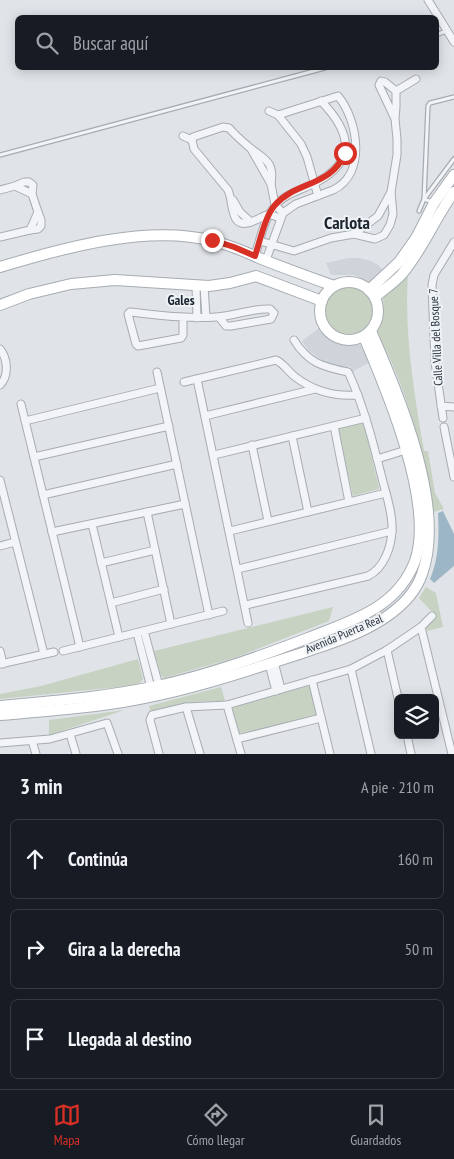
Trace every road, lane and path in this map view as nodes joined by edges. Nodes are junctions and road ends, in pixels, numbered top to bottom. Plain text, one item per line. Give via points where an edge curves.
1 (428, 0) edge
2 (437, 15) edge
3 (439, 18) edge
4 (446, 30) junction
5 (439, 34) edge
6 (454, 42) edge
7 (318, 70) edge
8 (416, 79) dead end
9 (396, 91) junction
10 (454, 97) edge
11 (321, 101) junction
12 (269, 111) dead end
13 (278, 115) junction
14 (395, 119) junction
15 (183, 136) dead end
16 (192, 140) junction
17 (356, 142) junction
18 (346, 144) junction
19 (0, 155) edge
20 (454, 159) edge
21 (454, 175) edge
22 (314, 184) junction
23 (0, 190) edge
24 (391, 192) junction
25 (454, 192) edge
26 (318, 196) junction
27 (429, 201) junction
28 (275, 204) junction
29 (419, 211) dead end
30 (269, 214) junction
31 (281, 216) junction
32 (354, 234) junction
33 (0, 237) edge
34 (260, 241) junction
35 (454, 242) edge
36 (270, 244) junction
37 (260, 258) junction
38 (0, 267) edge
39 (256, 276) junction
40 (200, 286) junction
41 (334, 286) junction
42 (372, 293) junction
43 (322, 301) junction
44 (0, 305) edge
45 (206, 317) junction
46 (219, 317) junction
47 (183, 318) junction
48 (198, 318) junction
49 (367, 334) junction
50 (294, 340) dead end
51 (0, 349) edge
52 (157, 372) dead end
53 (197, 379) junction
54 (184, 382) dead end
55 (0, 385) edge
56 (160, 388) junction
57 (315, 389) junction
58 (358, 395) junction
59 (21, 404) dead end
60 (441, 406) junction
61 (454, 407) edge
62 (205, 416) junction
63 (366, 418) junction
64 (443, 418) dead end
65 (25, 421) junction
66 (168, 426) junction
67 (334, 426) junction
68 (444, 427) dead end
69 (292, 436) junction
70 (252, 446) junction
71 (451, 446) edge
72 (406, 451) junction
73 (214, 455) junction
74 (34, 457) junction
75 (377, 461) junction
76 (177, 464) junction
77 (454, 478) edge
78 (0, 480) edge
79 (386, 493) junction
80 (43, 495) junction
81 (348, 502) junction
82 (185, 504) junction
83 (3, 507) edge
84 (147, 512) junction
85 (308, 512) junction
86 (268, 522) junction
87 (92, 524) junction
88 (230, 531) junction
89 (392, 531) junction
90 (52, 532) junction
91 (15, 542) junction
92 (0, 546) edge
93 (155, 550) junction
94 (101, 563) junction
95 (238, 569) junction
96 (164, 589) junction
97 (111, 604) junction
98 (246, 606) junction
99 (223, 611) dead end
100 (209, 615) junction
101 (432, 616) dead end
102 (353, 620) junction
103 (248, 622) dead end
104 (171, 624) junction
105 (421, 627) junction
106 (357, 632) junction
107 (142, 635) junction
108 (119, 637) junction
109 (80, 646) junction
110 (387, 650) junction
111 (0, 651) edge
112 (63, 651) dead end
113 (54, 652) dead end
114 (44, 654) junction
115 (271, 663) junction
116 (1, 664) edge
117 (351, 669) junction
118 (312, 680) junction
119 (155, 687) junction
120 (279, 690) junction
121 (397, 694) edge
122 (0, 706) edge
123 (227, 706) junction
124 (186, 707) junction
125 (0, 715) edge
126 (322, 718) junction
127 (70, 734) junction
128 (408, 739) edge
129 (237, 740) junction
130 (32, 741) junction
131 (0, 742) edge
132 (36, 754) edge
133 (76, 754) edge
134 (118, 754) edge
135 (160, 754) edge
136 (200, 754) edge
137 (241, 754) edge
138 (330, 754) edge
139 (371, 754) edge
140 (411, 754) edge
141 (452, 754) edge

1 - 2 street
3 - 4 street
4 - 5 lane
4 - 6 street
7 - 19 lane
8 - 9 street
9 - 14 street
9 - 14 street via 385,82 379,84
10 - 27 lane via 429,105
11 - 13 street
11 - 17 street via 339,97 349,115
11 - 18 street via 331,111
12 - 13 street
13 - 22 street via 301,144
14 - 24 street via 398,155
15 - 16 street
16 - 28 street via 195,136 227,127 268,162 272,170
16 - 30 street via 194,149 228,190 235,219 240,223 252,222
17 - 18 street
17 - 26 street via 352,168 344,183
18 - 22 street via 341,163
20 - 27 lane
21 - 27 main road
22 - 26 street
22 - 28 street
23 - 33 street via 15,186 32,194 38,212 30,230
24 - 32 street via 378,216
24 - 32 street via 393,214 384,235 375,239
25 - 42 main road via 424,244 401,275
26 - 31 street via 296,204
27 - 29 lane
27 - 42 main road via 416,238
28 - 30 street
28 - 31 street
30 - 31 street
30 - 34 street
31 - 36 street
32 - 36 street via 320,241 294,251
34 - 36 street
34 - 37 street
35 - 60 street, Calle Villa del Bosque 7 via 434,275 432,285 435,362
36 - 37 street
37 - 38 main road via 212,240 158,234 47,252
37 - 39 main road
37 - 41 main road
39 - 40 main road
39 - 43 main road
40 - 44 main road via 115,280 71,284
40 - 45 street
40 - 48 street
41 - 42 main road via 352,282 361,284
41 - 43 main road
42 - 49 main road via 378,314 376,323
43 - 49 main road via 322,321 334,337 354,340
45 - 46 street
45 - 48 street
46 - 46 street via 226,326 231,326 271,319 274,313 270,309 260,309
47 - 47 street via 130,312 128,314 138,346 180,338 183,335
47 - 48 street
49 - 72 main road, Avenida Puerta Real
49 - 106 main road, Avenida Puerta Real via 395,387 410,431 426,502 429,542 422,576 404,604
50 - 58 street via 304,354 319,365 348,372
51 - 55 street via 7,371
52 - 56 street
53 - 54 street
53 - 57 street via 276,360
53 - 62 street
56 - 65 street
56 - 66 street
57 - 58 street via 342,396
57 - 62 street
58 - 63 street
59 - 65 street
60 - 61 street
60 - 64 street, Calle Villa del Bosque 7
62 - 73 street
63 - 67 street
63 - 75 street
65 - 74 street
66 - 74 street
66 - 76 street
67 - 69 street
67 - 81 street
68 - 71 street
69 - 70 street
69 - 85 street
70 - 73 street
70 - 86 street
71 - 77 street
72 - 75 street
72 - 102 main road, Avenida Puerta Real via 420,523 415,561 395,593 382,605
73 - 88 street
74 - 80 street
75 - 79 street
76 - 80 street
76 - 82 street
78 - 83 street
79 - 81 street
79 - 89 street
80 - 90 street
81 - 85 street
82 - 84 street
82 - 100 street
83 - 91 street
84 - 87 street
84 - 93 street
85 - 86 street
86 - 88 street
87 - 90 street
87 - 94 street
88 - 95 street
89 - 95 street
89 - 98 street via 391,543 382,563 368,576
90 - 109 street
91 - 92 street
91 - 114 street
93 - 94 street
93 - 96 street
94 - 97 street
95 - 98 street
96 - 97 street
96 - 104 street
97 - 108 street
98 - 103 street
99 - 100 street
100 - 104 street
101 - 105 street
102 - 106 main road
102 - 119 main road, Avenida Puerta Real via 264,655
104 - 107 street
105 - 110 street
105 - 141 street
106 - 115 main road, Avenida Puerta Real
107 - 108 street
107 - 119 street
108 - 109 street
109 - 112 street
110 - 117 street
110 - 121 street
111 - 116 street
113 - 114 street
114 - 116 street
115 - 120 street
115 - 125 main road, Avenida Puerta Real via 139,699
117 - 118 street
117 - 139 street
118 - 120 street
118 - 126 street
119 - 122 main road, Avenida Puerta Real via 70,700
120 - 123 street
123 - 124 street
123 - 129 street
124 - 135 street via 150,718
124 - 136 street
126 - 129 street
126 - 138 street
127 - 130 street
127 - 133 street
127 - 134 street via 107,723
128 - 140 street
129 - 137 street
130 - 131 street
130 - 132 street

